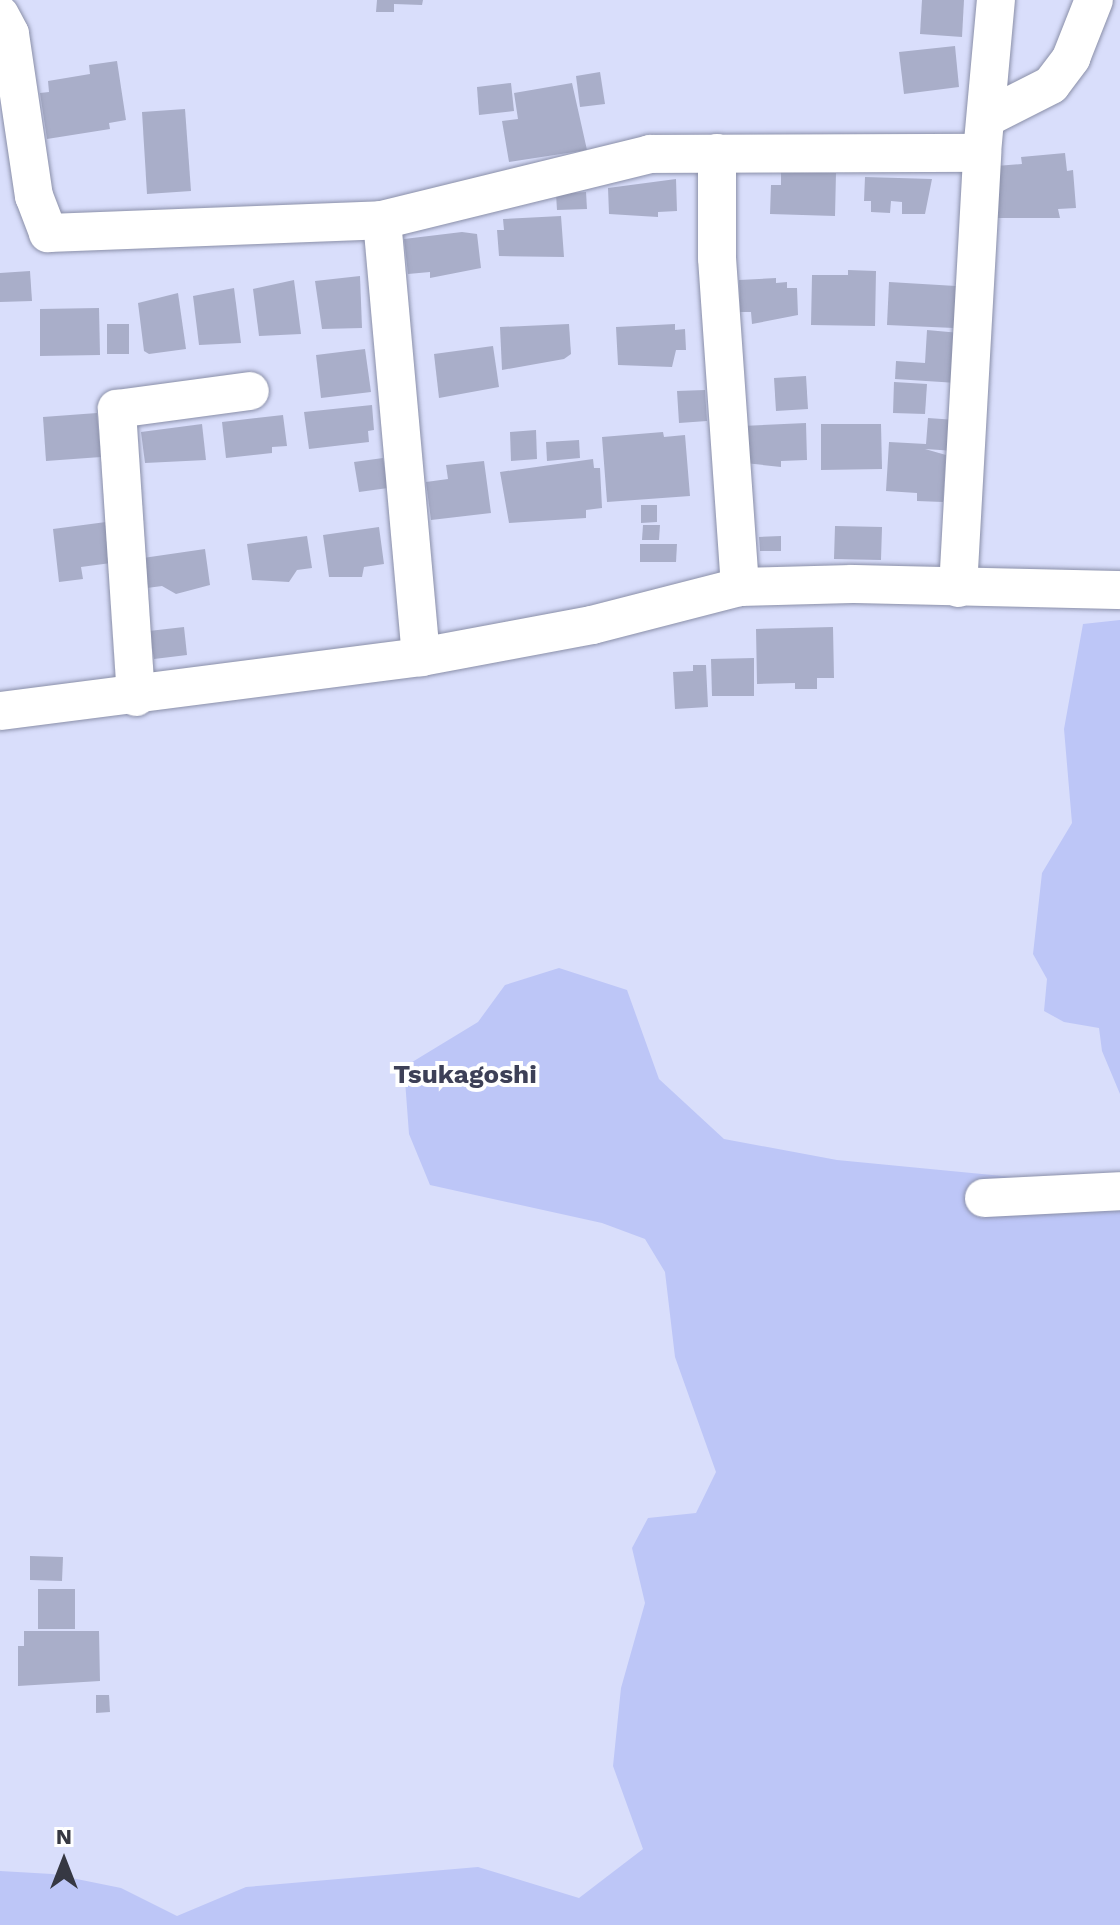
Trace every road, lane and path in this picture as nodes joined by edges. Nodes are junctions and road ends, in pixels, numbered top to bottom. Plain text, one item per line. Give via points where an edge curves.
1 (996, 0) edge
2 (1094, 0) edge
3 (0, 15) edge
4 (984, 136) junction
5 (717, 153) junction
6 (382, 220) junction
7 (250, 391) dead end
8 (740, 587) junction
9 (958, 588) junction
10 (1120, 590) edge
11 (421, 657) junction
12 (136, 697) junction
13 (0, 711) edge
14 (1120, 1191) edge
15 (984, 1198) dead end

1 - 4 street
2 - 4 street via 1071,58 1051,85
3 - 6 street via 10,34 34,196 48,233
4 - 5 street
4 - 9 street
5 - 6 street via 650,154 587,166 477,201
5 - 8 street via 717,258
6 - 11 street
7 - 12 street via 117,409
8 - 9 street
8 - 11 street via 592,625
9 - 10 street
11 - 12 street
12 - 13 street
14 - 15 street

